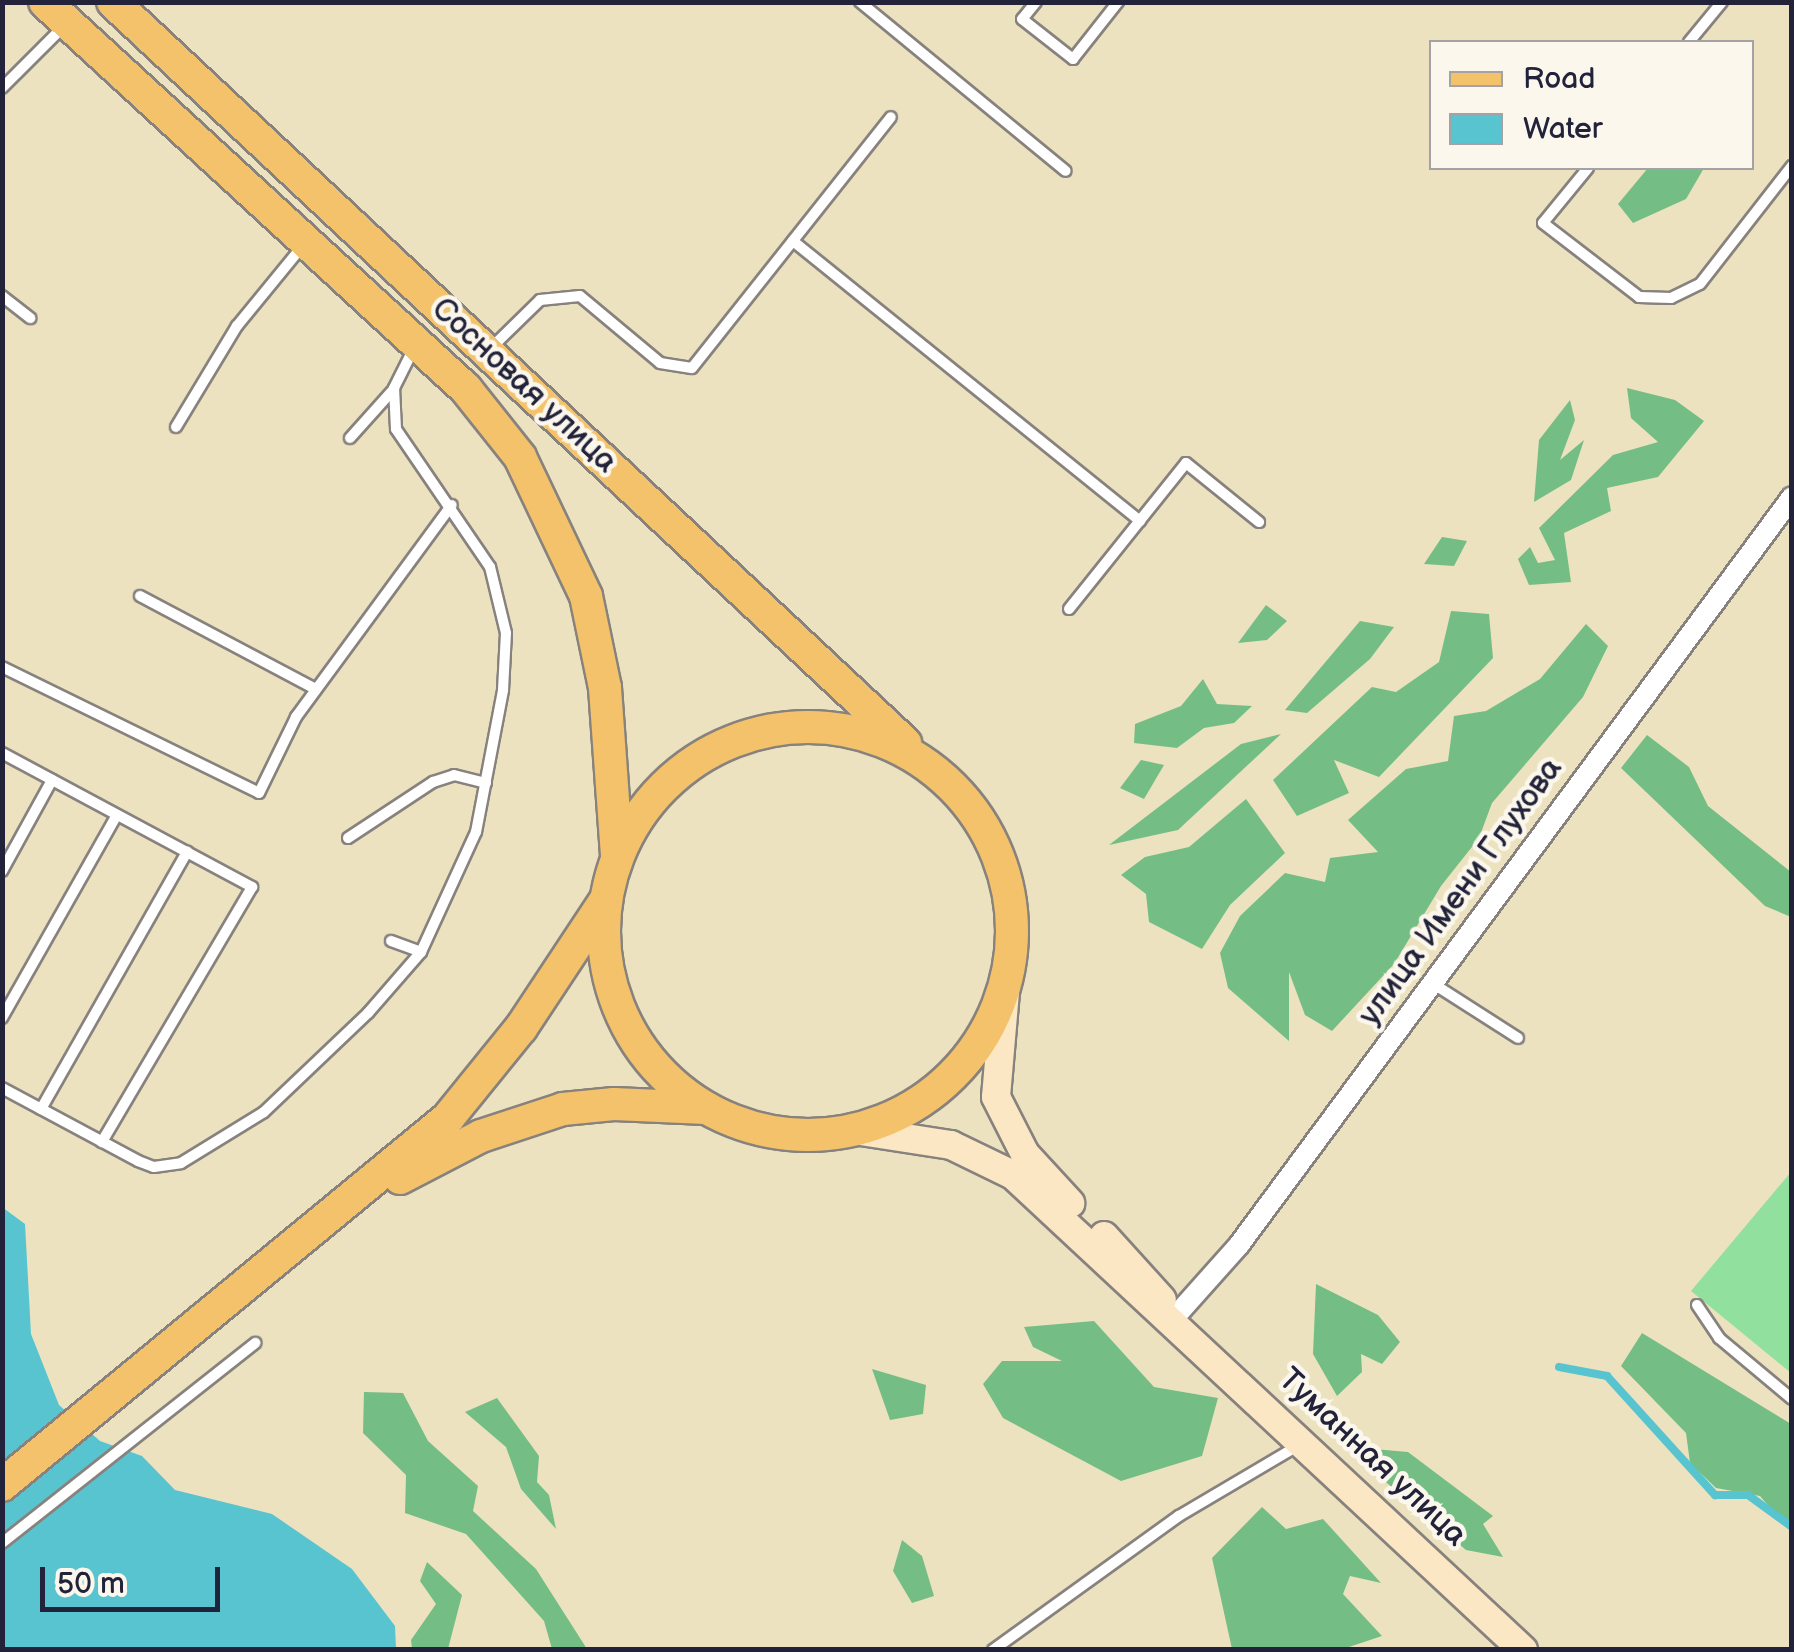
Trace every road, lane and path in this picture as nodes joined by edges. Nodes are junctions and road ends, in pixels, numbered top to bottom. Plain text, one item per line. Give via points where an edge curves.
1 (113, 2) edge
2 (860, 2) edge
3 (1036, 2) edge
4 (1118, 2) edge
5 (1722, 2) edge
6 (56, 13) edge
7 (1691, 40) edge
8 (2, 88) edge
9 (892, 117) dead end
10 (1792, 166) edge
11 (1586, 170) edge
12 (1066, 171) dead end
13 (793, 241) junction
14 (304, 243) junction
15 (2, 296) edge
16 (30, 318) dead end
17 (417, 343) junction
18 (488, 350) junction
19 (394, 388) junction
20 (176, 427) dead end
21 (350, 438) dead end
22 (1792, 497) edge
23 (452, 505) junction
24 (1140, 521) junction
25 (1260, 522) dead end
26 (140, 596) dead end
27 (1069, 609) dead end
28 (2, 668) edge
29 (316, 689) junction
30 (2, 754) edge
31 (934, 770) junction
32 (52, 780) junction
33 (486, 783) junction
34 (117, 815) junction
35 (348, 838) dead end
36 (187, 852) junction
37 (617, 860) junction
38 (2, 871) edge
39 (607, 897) junction
40 (391, 941) dead end
41 (421, 952) junction
42 (1006, 980) junction
43 (1431, 982) junction
44 (2, 1018) edge
45 (1518, 1038) dead end
46 (2, 1088) edge
47 (707, 1108) junction
48 (42, 1109) junction
49 (854, 1130) junction
50 (102, 1142) junction
51 (344, 1209) junction
52 (1697, 1304) dead end
53 (1174, 1318) junction
54 (255, 1343) dead end
55 (1792, 1398) edge
56 (1304, 1442) junction
57 (2, 1485) edge
58 (2, 1542) edge
59 (993, 1650) edge
60 (1522, 1650) edge

1 - 18 main road, Сосновая улица
2 - 12 lane
3 - 4 lane via 1022,19 1072,60
5 - 7 lane
6 - 8 lane
6 - 14 main road, Сосновая улица
9 - 13 lane
10 - 11 lane via 1700,284 1671,298 1639,297 1543,223
13 - 18 lane via 692,368 660,364 580,296 540,300
13 - 24 lane
14 - 17 main road, Сосновая улица
14 - 20 lane via 237,326
15 - 16 lane
17 - 19 lane
17 - 37 main road, Сосновая улица via 520,457 586,596 605,688
18 - 31 main road, Сосновая улица
19 - 21 lane
19 - 23 lane via 396,429
22 - 43 street, улица Имени Глухова
23 - 29 lane
23 - 33 lane via 490,567 506,634
24 - 25 lane via 1186,463
24 - 27 lane
26 - 29 lane
28 - 29 lane via 259,793
30 - 32 lane
31 - 37 main road via 884,742 829,728 753,735 718,748 656,794
31 - 42 main road via 974,812 1001,864 1012,922
32 - 34 lane
32 - 38 lane
33 - 35 lane via 454,775 433,782
33 - 41 lane via 464,868
34 - 36 lane
34 - 44 lane
36 - 48 lane
36 - 50 lane via 252,887
37 - 39 main road
39 - 47 main road via 606,959 624,1018 658,1070
39 - 51 main road via 489,1072 448,1118
40 - 41 lane
41 - 50 lane via 368,1012 227,1140 181,1163 154,1168
42 - 49 main road via 981,1039 940,1087 914,1106
42 - 53 street, Туманная улица via 996,1048 996,1097 1005,1119 1025,1154 1142,1270
43 - 45 lane
43 - 53 street, улица Имени Глухова via 1239,1245
46 - 48 lane
47 - 49 main road via 764,1130
47 - 51 main road via 614,1104 544,1115 481,1136
48 - 50 lane
49 - 53 street, Туманная улица via 951,1145 1014,1176 1135,1292
51 - 57 main road
52 - 55 lane via 1719,1338
53 - 56 street, Туманная улица
54 - 58 lane
56 - 59 lane via 1179,1516
56 - 60 street, Туманная улица

